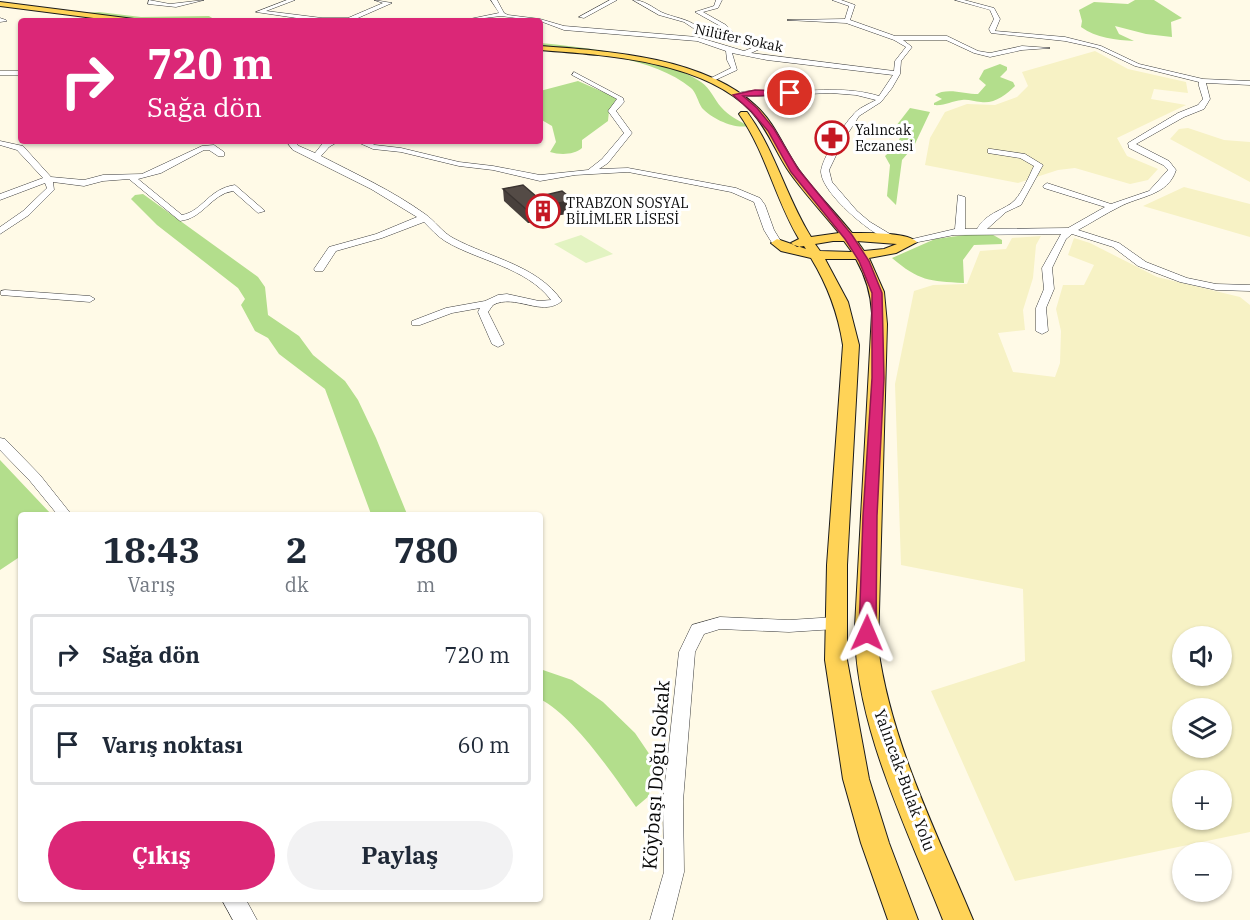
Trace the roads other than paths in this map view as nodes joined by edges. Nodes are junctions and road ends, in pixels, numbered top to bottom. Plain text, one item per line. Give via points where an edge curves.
1 (152, 0) edge
2 (201, 0) edge
3 (292, 0) edge
4 (377, 0) edge
5 (494, 0) edge
6 (614, 0) edge
7 (636, 0) edge
8 (719, 0) edge
9 (835, 0) edge
10 (958, 0) edge
11 (845, 1) edge
12 (0, 6) edge
13 (502, 14) junction
14 (582, 17) dead end
15 (78, 18) edge
16 (107, 18) edge
17 (306, 18) edge
18 (355, 18) edge
19 (480, 18) edge
20 (523, 18) edge
21 (790, 20) dead end
22 (847, 21) junction
23 (543, 22) edge
24 (695, 27) dead end
25 (874, 38) dead end
26 (892, 38) junction
27 (1047, 48) dead end
28 (907, 49) junction
29 (543, 50) edge
30 (543, 50) edge
31 (729, 50) junction
32 (745, 53) junction
33 (0, 73) edge
34 (18, 73) edge
35 (897, 73) junction
36 (574, 74) dead end
37 (711, 80) junction
38 (1203, 81) junction
39 (1250, 82) edge
40 (737, 95) junction
41 (881, 99) junction
42 (0, 143) edge
43 (209, 144) edge
44 (293, 144) edge
45 (330, 144) edge
46 (366, 144) edge
47 (991, 151) dead end
48 (220, 154) dead end
49 (316, 157) junction
50 (590, 172) junction
51 (130, 176) junction
52 (48, 179) junction
53 (1047, 186) dead end
54 (0, 196) edge
55 (961, 197) dead end
56 (1113, 207) junction
57 (261, 211) dead end
58 (422, 216) junction
59 (0, 231) edge
60 (981, 231) junction
61 (1070, 231) junction
62 (960, 232) junction
63 (849, 237) junction
64 (892, 239) junction
65 (911, 242) junction
66 (777, 243) joint
67 (813, 248) junction
68 (860, 254) junction
69 (319, 269) dead end
70 (1250, 288) edge
71 (2, 295) edge
72 (90, 299) dead end
73 (487, 304) junction
74 (416, 323) dead end
75 (1042, 331) dead end
76 (498, 344) dead end
77 (0, 442) edge
78 (62, 512) edge
79 (836, 623) junction
80 (235, 902) edge
81 (246, 920) edge
82 (661, 920) edge
83 (903, 920) edge
84 (958, 920) edge

1 - 2 street via 150,3 164,7
3 - 17 street via 259,12
4 - 18 street via 389,3
5 - 13 street
6 - 14 street
7 - 24 street
8 - 32 street via 716,7 698,12 721,22 737,40 759,44 760,47
9 - 11 street
10 - 38 street via 992,9 997,19 992,29 999,34 1065,39 1099,47 1137,65
11 - 22 street via 853,6
12 - 15 main road
12 - 16 main road
13 - 19 street
13 - 20 street, Nilüfer Sokak
21 - 22 street
22 - 26 street
23 - 31 street, Nilüfer Sokak via 564,28 697,39
25 - 28 street
26 - 27 street via 947,38 990,55 1022,48
26 - 28 street
28 - 35 street via 898,60
29 - 37 main road, Yalıncak-Bulak Yolu via 631,59
30 - 67 main road, Yalıncak-Bulak Yolu via 652,68 698,83 733,103 754,126 783,197
31 - 32 street, Nilüfer Sokak
31 - 37 street via 735,69
32 - 35 street, Nilüfer Sokak
33 - 34 street
35 - 41 street
36 - 50 street via 620,98 612,111 628,133 605,161
37 - 40 main road, Yalıncak-Bulak Yolu
38 - 39 street
38 - 56 street via 1207,99 1201,107 1132,143 1166,163 1171,174 1152,193
40 - 41 street via 849,90
40 - 63 main road, Yalıncak-Bulak Yolu via 772,131 794,170
41 - 64 street via 856,115 825,170 826,179 861,219
42 - 52 street via 20,148
43 - 48 street
43 - 51 street via 158,171
44 - 49 street
45 - 49 street
46 - 50 street via 540,178
47 - 60 street via 1022,156 1039,165 1018,203 1003,210
49 - 58 street
50 - 66 street via 628,170 733,190 757,200
51 - 52 street via 84,183
51 - 57 street via 180,218 192,217 211,197 229,188 235,188
52 - 54 street
52 - 59 street via 51,188 43,198
53 - 56 street
55 - 62 street
56 - 61 street
58 - 69 street via 422,220 379,236 332,249
58 - 73 street via 447,239 512,269 552,292 557,301 538,304 510,297
60 - 61 street
60 - 62 street
61 - 70 street via 1116,245 1142,264 1184,280 1216,287
61 - 75 street via 1057,245 1047,268 1049,289 1041,308
62 - 65 street
63 - 64 main road
63 - 67 main road via 826,237
63 - 68 main road, Yalıncak-Bulak Yolu
64 - 65 main road
65 - 68 main road via 880,253
66 - 67 main road via 789,250
67 - 68 main road
67 - 79 main road, Yalıncak-Bulak Yolu via 842,303 851,345
68 - 84 main road, Yalıncak-Bulak Yolu via 877,293 879,329 867,653 885,735
71 - 72 street
73 - 74 street via 450,310
73 - 76 street via 483,312
77 - 78 street
79 - 82 street, Köybaşı Doğu Sokak via 720,623 698,630 687,652 673,801 674,872
79 - 83 main road, Yalıncak-Bulak Yolu via 836,660 856,778
80 - 81 street

